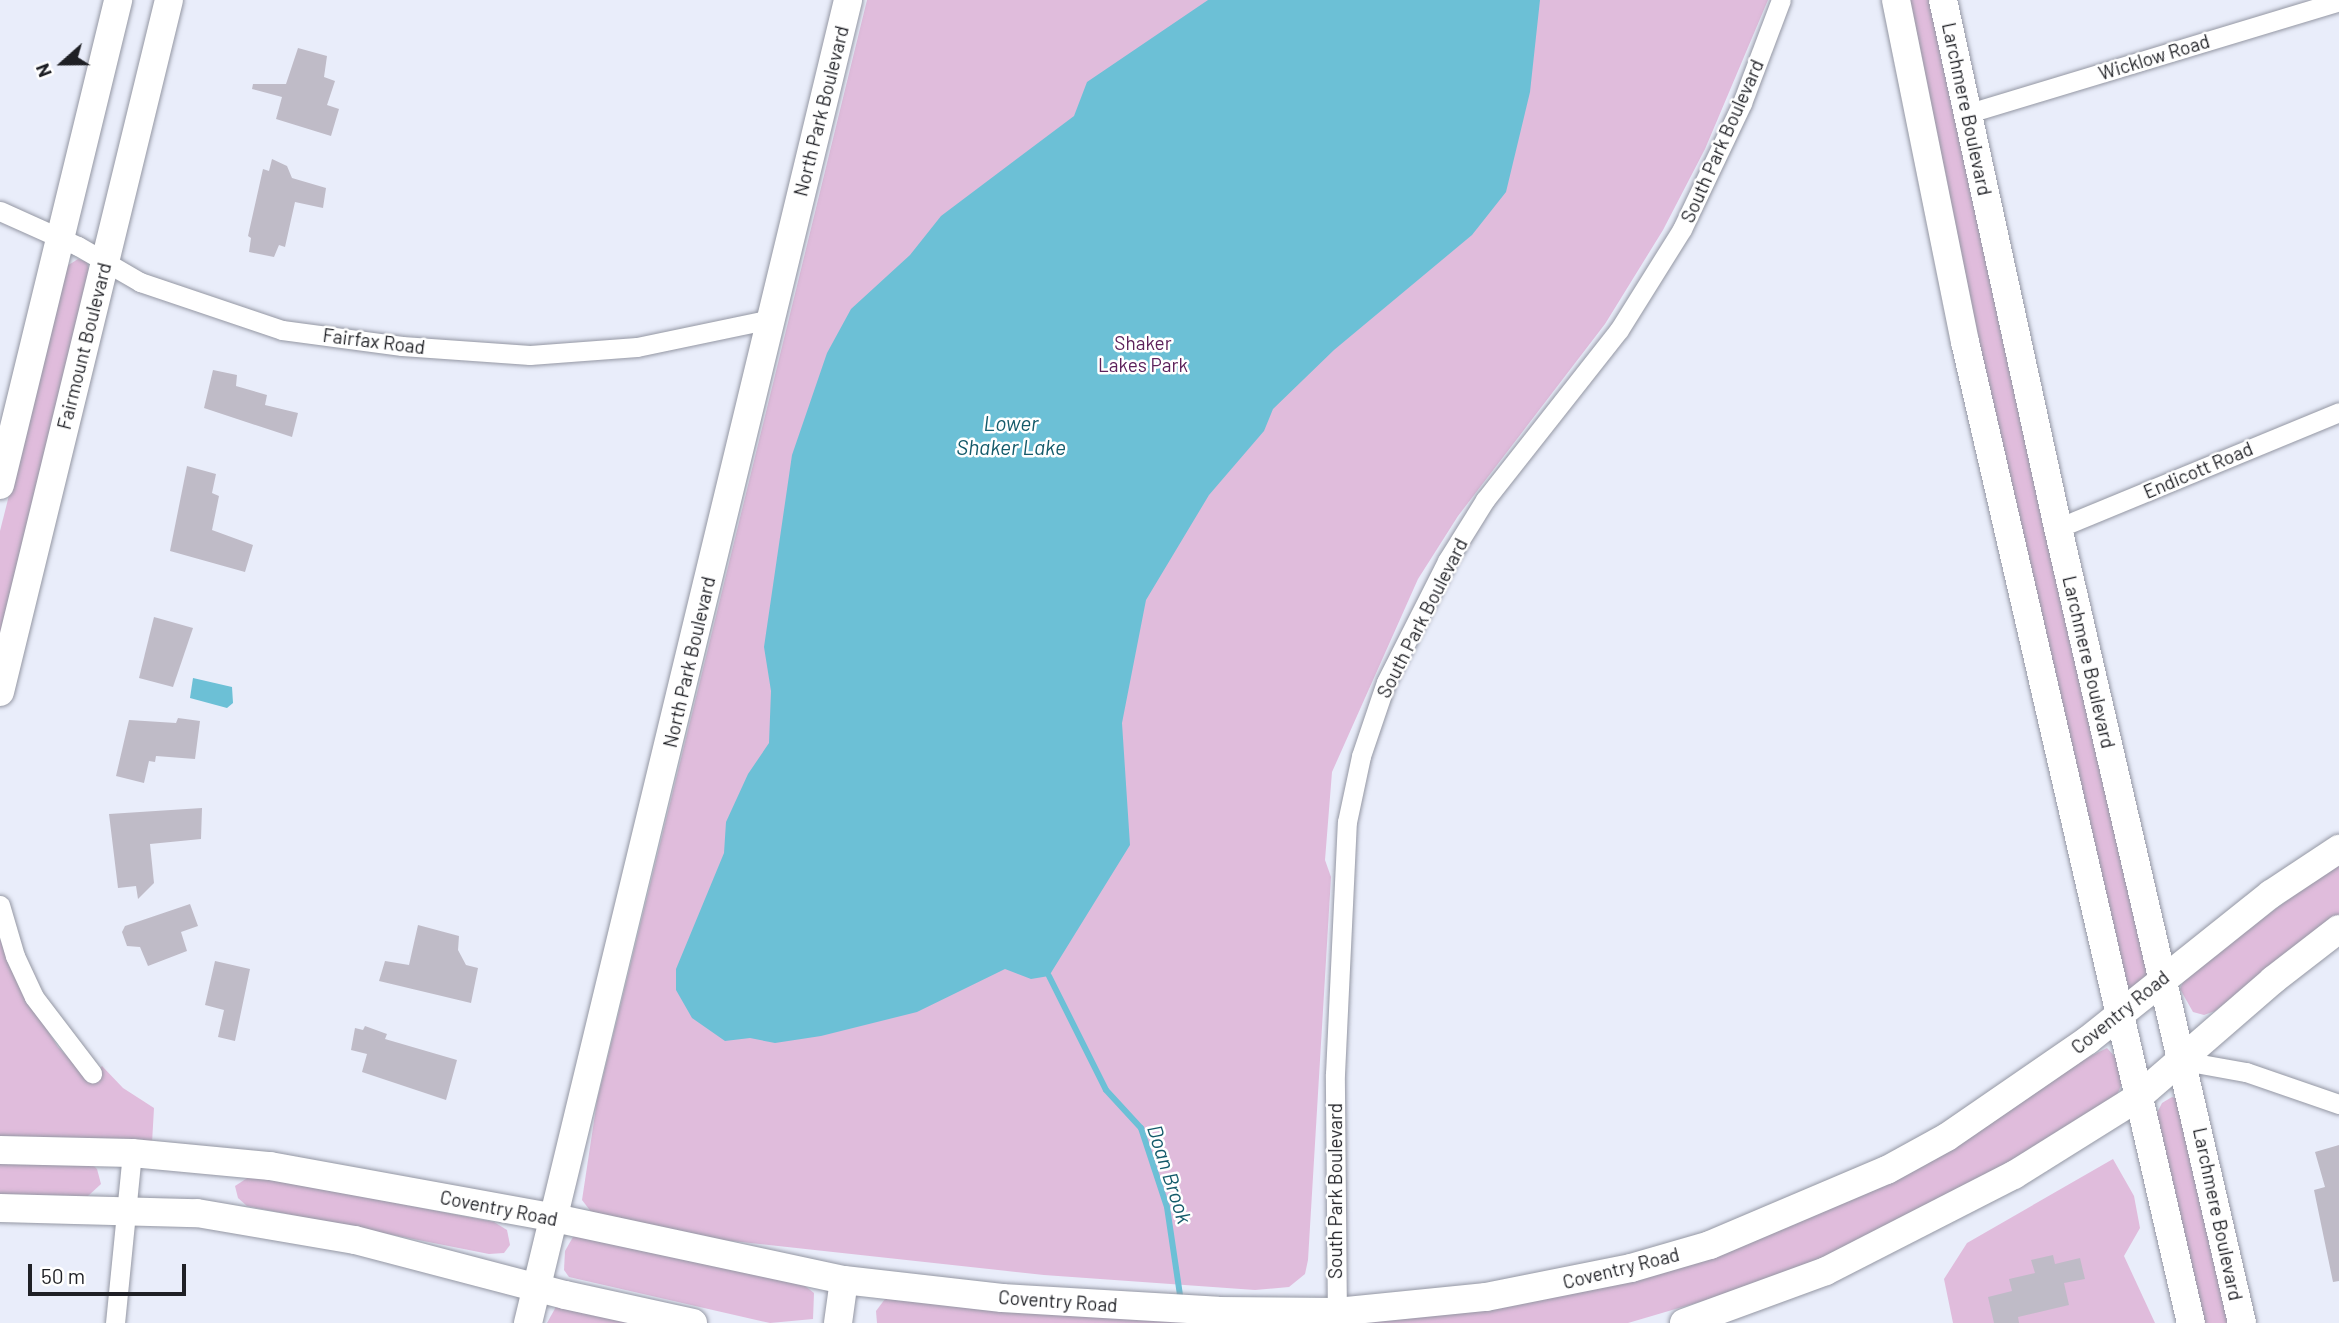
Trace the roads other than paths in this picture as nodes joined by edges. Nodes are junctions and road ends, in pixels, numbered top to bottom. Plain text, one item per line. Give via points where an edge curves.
1 (118, 0) edge
2 (169, 0) edge
3 (848, 0) edge
4 (1781, 0) edge
5 (1896, 0) edge
6 (1943, 0) edge
7 (2339, 1) edge
8 (1969, 113) junction
9 (0, 211) edge
10 (60, 238) junction
11 (105, 261) junction
12 (771, 319) junction
13 (2339, 412) edge
14 (0, 485) edge
15 (2058, 528) junction
16 (0, 692) edge
17 (2339, 849) edge
18 (0, 905) edge
19 (2339, 929) edge
20 (2164, 977) junction
21 (2120, 1016) junction
22 (2184, 1061) junction
23 (92, 1073) dead end
24 (2137, 1098) junction
25 (2339, 1104) edge
26 (0, 1150) edge
27 (132, 1153) junction
28 (0, 1208) edge
29 (127, 1210) junction
30 (550, 1217) junction
31 (844, 1280) junction
32 (535, 1286) junction
33 (1336, 1318) edge
34 (114, 1323) edge
35 (528, 1323) edge
36 (693, 1323) edge
37 (838, 1323) edge
38 (1684, 1323) edge
39 (2191, 1323) edge
40 (2242, 1323) edge

1 - 10 main road
2 - 11 main road, Fairmount Boulevard
3 - 12 main road, North Park Boulevard
4 - 33 street, South Park Boulevard via 1742,103 1682,229 1619,330 1485,500 1447,561 1386,682 1361,756 1347,822 1340,946 1333,1182
5 - 21 main road via 1965,342
6 - 8 main road, Larchmere Boulevard
7 - 8 street, Wicklow Road
8 - 15 main road, Larchmere Boulevard
9 - 10 street, Fairfax Road
10 - 11 street, Fairfax Road
10 - 14 main road
11 - 12 street, Fairfax Road via 140,282 282,330 402,346 530,355 637,347
11 - 16 main road, Fairmount Boulevard
12 - 30 main road, North Park Boulevard via 598,1045
13 - 15 street, Endicott Road
15 - 20 main road, Larchmere Boulevard
17 - 20 main road, Coventry Road via 2271,894
18 - 23 street via 15,956 34,997
19 - 22 main road via 2273,980
20 - 21 main road, Coventry Road
20 - 22 main road, Larchmere Boulevard
21 - 24 main road
21 - 33 main road, Coventry Road via 1947,1137 1887,1170 1755,1228 1631,1268 1560,1284
22 - 24 main road
22 - 25 street via 2246,1072
22 - 40 main road, Larchmere Boulevard
24 - 38 main road via 2014,1175 1913,1230 1775,1292
24 - 39 main road
26 - 27 main road, Coventry Road
27 - 29 street
27 - 30 main road, Coventry Road via 270,1166
28 - 29 main road
29 - 32 main road via 197,1213 355,1240
29 - 34 street
30 - 31 main road, Coventry Road
30 - 32 main road, North Park Boulevard
31 - 33 main road, Coventry Road via 1002,1298
31 - 37 main road
32 - 35 main road, North Park Boulevard
32 - 36 main road

